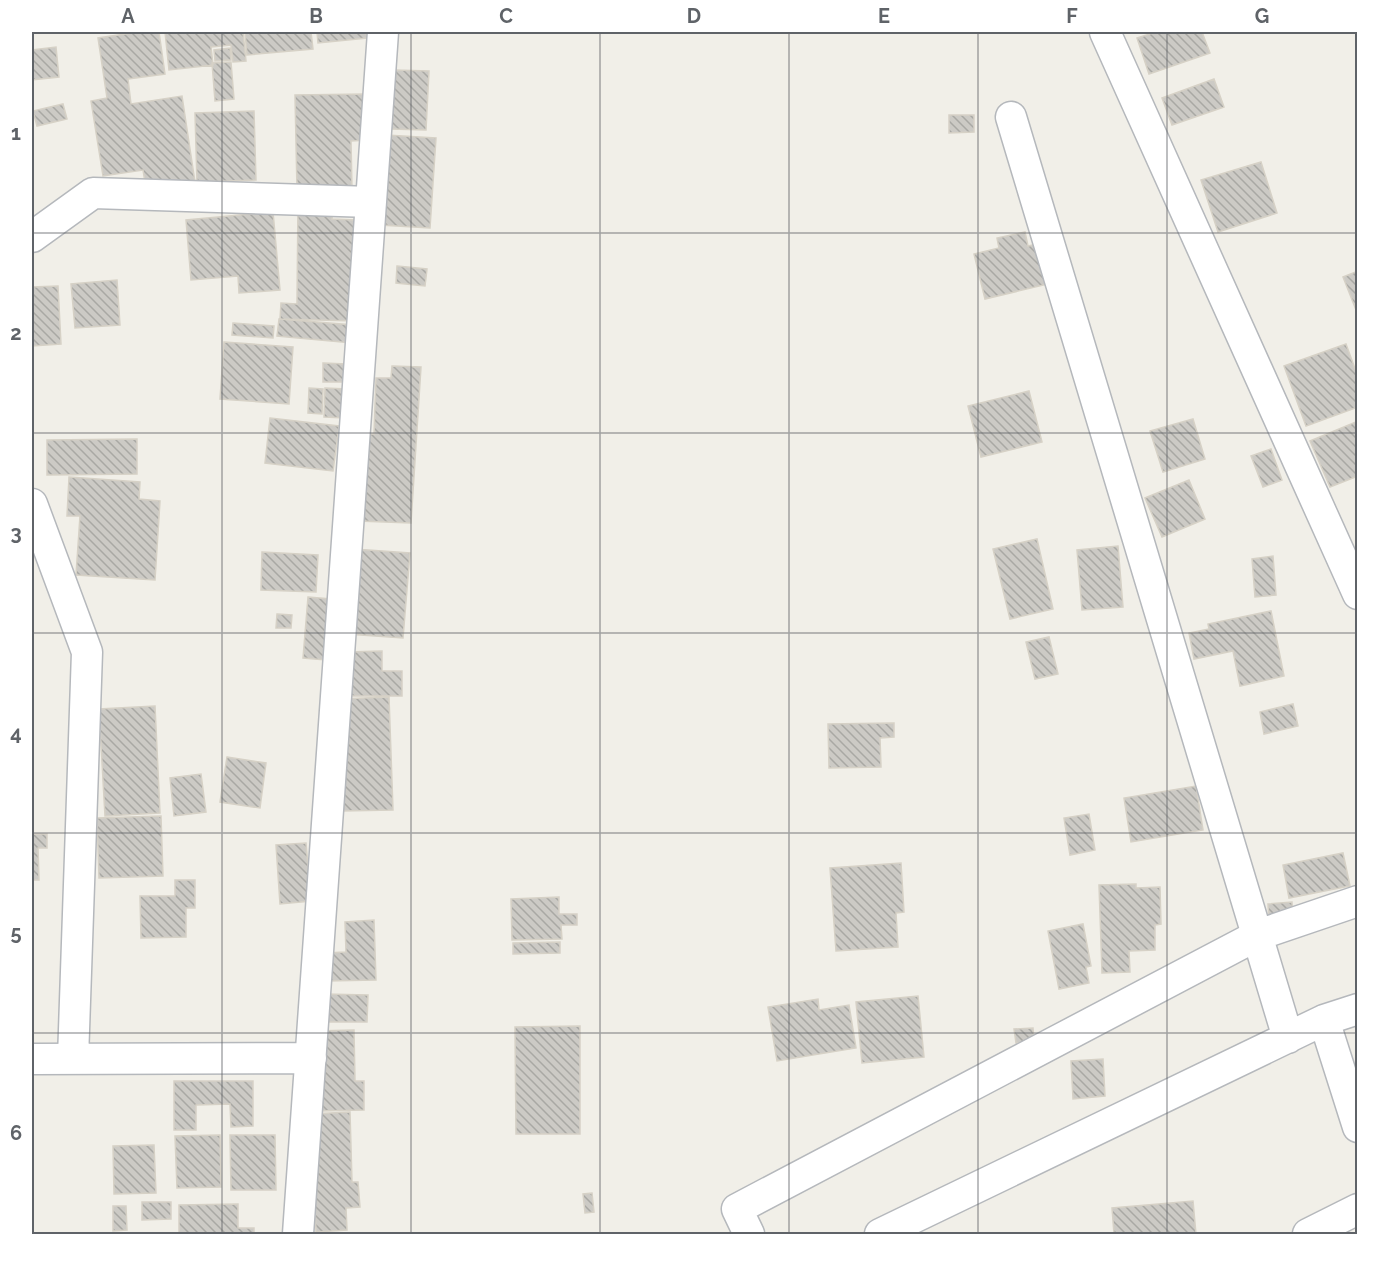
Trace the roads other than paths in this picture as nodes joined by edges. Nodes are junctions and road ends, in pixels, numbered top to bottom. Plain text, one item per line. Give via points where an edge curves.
1 (383, 32) edge
2 (1105, 32) edge
3 (1011, 117) dead end
4 (371, 202) junction
5 (32, 237) edge
6 (32, 504) edge
7 (1358, 594) edge
8 (1358, 901) edge
9 (1258, 935) junction
10 (1358, 1009) edge
11 (1324, 1020) junction
12 (1288, 1038) junction
13 (311, 1058) junction
14 (32, 1059) edge
15 (73, 1059) junction
16 (1358, 1127) edge
17 (1358, 1209) edge
18 (298, 1234) edge
19 (749, 1234) edge
20 (880, 1234) edge
21 (1308, 1234) edge

1 - 4 street
2 - 7 street
3 - 9 street
4 - 5 street via 93,193
4 - 13 street
6 - 15 street via 87,652
8 - 9 street
9 - 12 street
9 - 19 street via 737,1209
10 - 11 street
11 - 12 street
11 - 16 street
12 - 20 street
13 - 15 street
13 - 18 street
14 - 15 street
17 - 21 street

